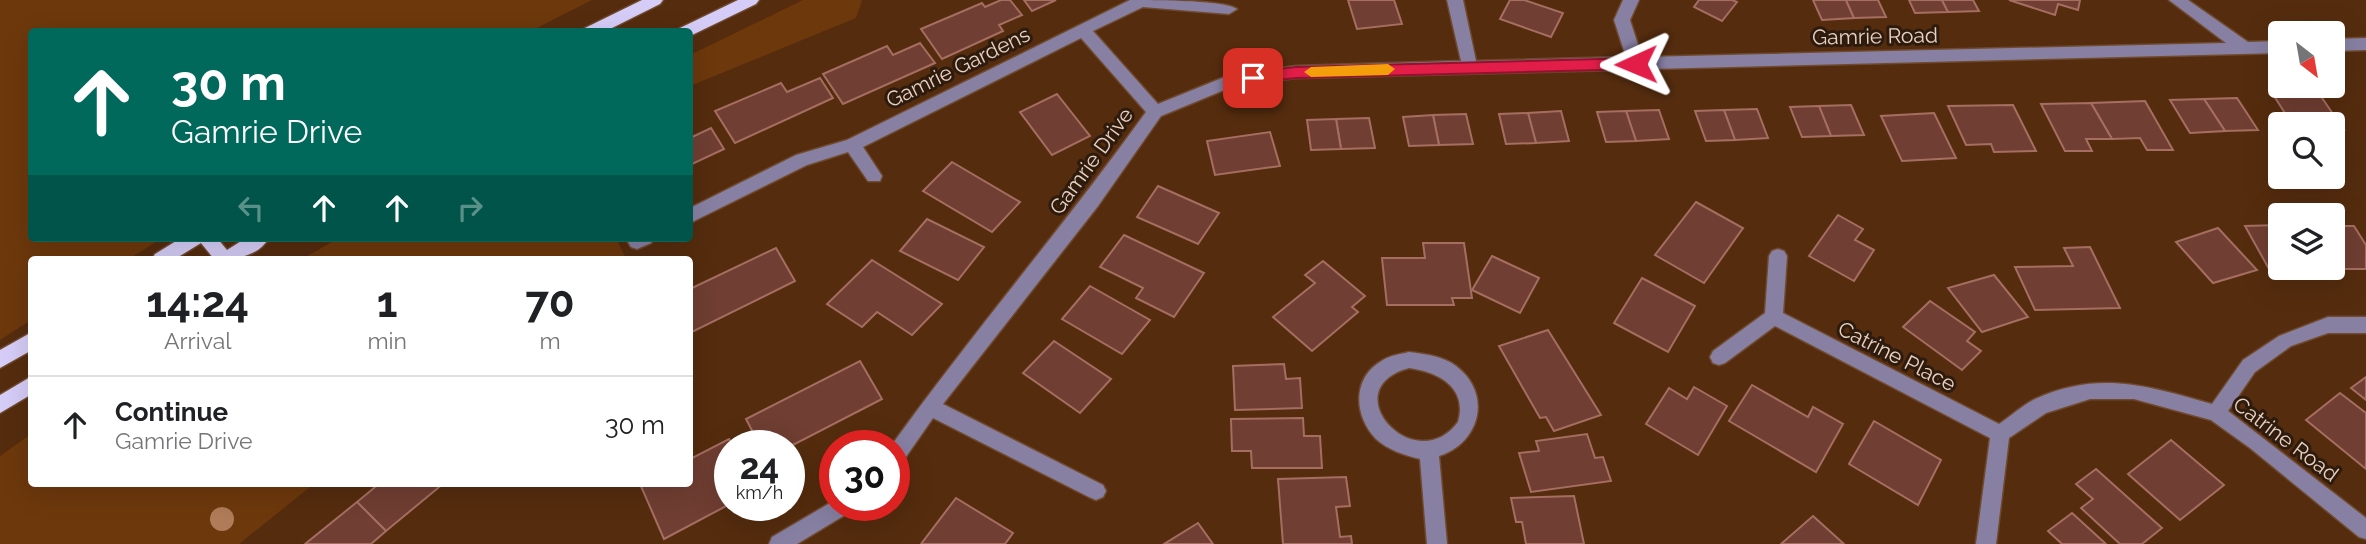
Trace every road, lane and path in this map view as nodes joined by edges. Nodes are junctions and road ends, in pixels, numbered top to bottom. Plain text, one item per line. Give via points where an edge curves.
1 (655, 0) edge
2 (751, 0) edge
3 (1455, 0) edge
4 (1631, 0) edge
5 (2177, 0) edge
6 (1229, 9) dead end
7 (598, 28) edge
8 (693, 28) edge
9 (1083, 30) junction
10 (2366, 44) edge
11 (2345, 45) edge
12 (2268, 47) edge
13 (2245, 48) junction
14 (1636, 64) junction
15 (1470, 66) junction
16 (1155, 112) junction
17 (852, 145) junction
18 (874, 176) dead end
19 (693, 214) edge
20 (189, 242) edge
21 (210, 242) edge
22 (254, 242) edge
23 (166, 256) edge
24 (223, 256) edge
25 (231, 256) edge
26 (1778, 257) dead end
27 (1774, 317) junction
28 (2366, 325) edge
29 (28, 342) edge
30 (1718, 357) dead end
31 (0, 360) edge
32 (28, 387) edge
33 (0, 405) edge
34 (930, 407) junction
35 (2216, 413) junction
36 (2000, 434) junction
37 (910, 435) edge
38 (1429, 451) junction
39 (1096, 491) dead end
40 (819, 520) edge
41 (2366, 530) edge
42 (779, 544) edge
43 (1437, 544) edge
44 (1986, 544) edge

1 - 7 main road
2 - 8 main road
3 - 15 street
4 - 14 street via 1622,20
5 - 13 street
6 - 9 street, Gamrie Gardens via 1141,1
9 - 16 street
9 - 17 street, Gamrie Gardens
10 - 11 street
12 - 13 street, Gamrie Road
13 - 14 street, Gamrie Road
14 - 15 street, Gamrie Road
15 - 16 street, Gamrie Drive via 1296,72 1232,80
16 - 34 street, Gamrie Drive via 1092,201
17 - 18 street
17 - 19 street, Gamrie Gardens via 802,160
20 - 23 main road
21 - 24 main road
22 - 25 main road
26 - 27 street
27 - 30 street
27 - 36 street, Catrine Place
28 - 35 street via 2328,326 2285,341 2249,366
29 - 31 main road
32 - 33 main road
34 - 37 street, Gamrie Drive
34 - 39 street
35 - 36 street, Catrine Road via 2134,391 2090,391 2040,406
35 - 41 street, Catrine Road
36 - 44 street
38 - 38 street via 1406,448 1385,436 1371,419 1367,399 1373,380 1389,366 1409,360 1431,362 1452,373 1466,390 1471,410 1465,429 1451,444
38 - 43 street
40 - 42 street

